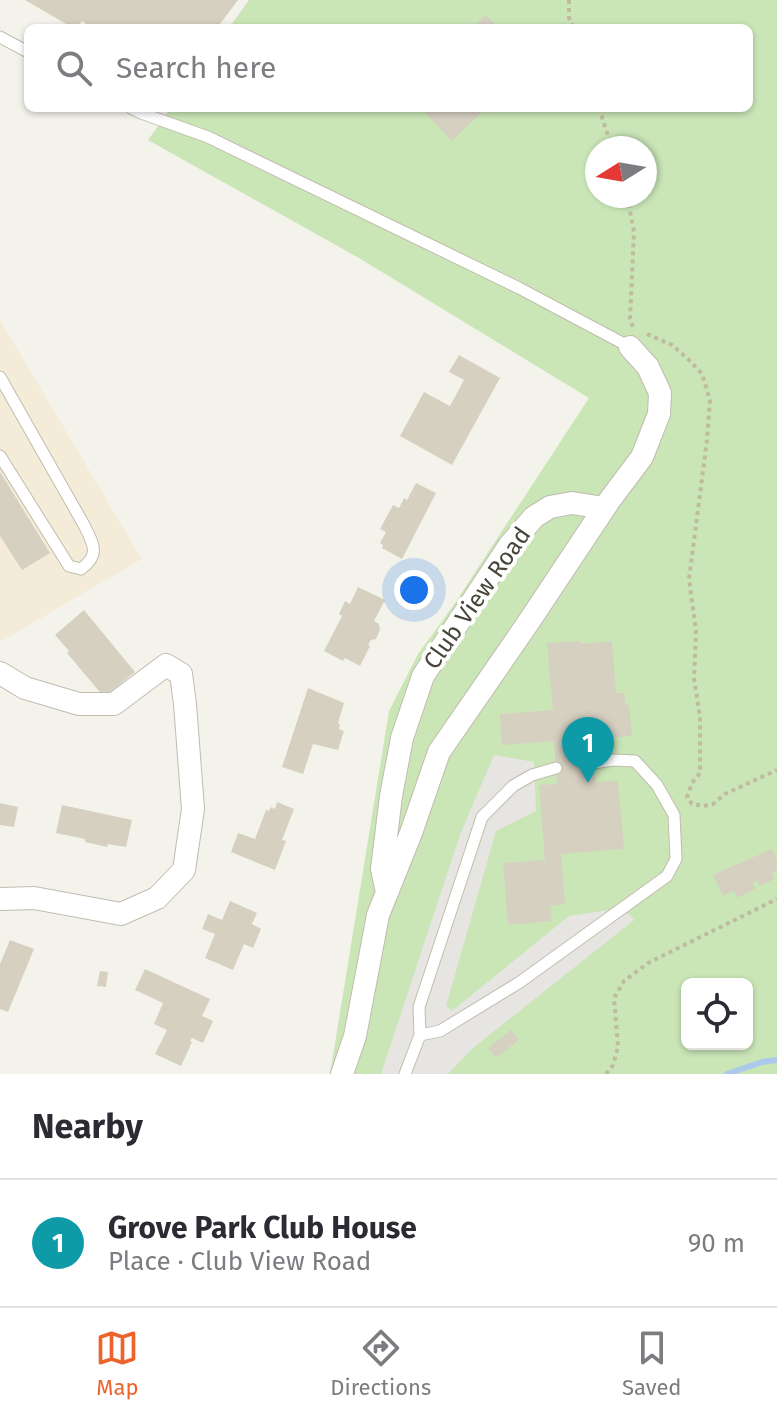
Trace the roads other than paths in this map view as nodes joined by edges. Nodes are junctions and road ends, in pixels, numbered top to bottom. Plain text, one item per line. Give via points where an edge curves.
1 (0, 37) edge
2 (24, 50) edge
3 (139, 112) edge
4 (636, 336) joint
5 (0, 377) edge
6 (0, 456) edge
7 (604, 508) junction
8 (0, 673) edge
9 (593, 763) dead end
10 (556, 768) dead end
11 (387, 893) junction
12 (0, 899) edge
13 (420, 1035) junction
14 (342, 1074) edge
15 (405, 1074) edge

1 - 2 lane
3 - 4 lane via 208,137 519,288
4 - 7 street, Club View Road via 660,393 659,414 642,457
5 - 6 lane via 84,525 94,547 91,562 81,569 69,566
7 - 11 street, Club View Road via 439,752
7 - 11 street, Club View Road via 572,503 534,517 423,676 402,738 391,796 382,869
8 - 12 street via 25,688 79,704 114,704 166,665 181,674 193,809 184,870 157,898 121,914 34,898
9 - 13 lane via 635,761 657,785 674,815 676,859 667,876 520,982 440,1031
10 - 13 lane via 513,786 482,817 419,1007
11 - 14 street, Club View Road
13 - 15 lane

